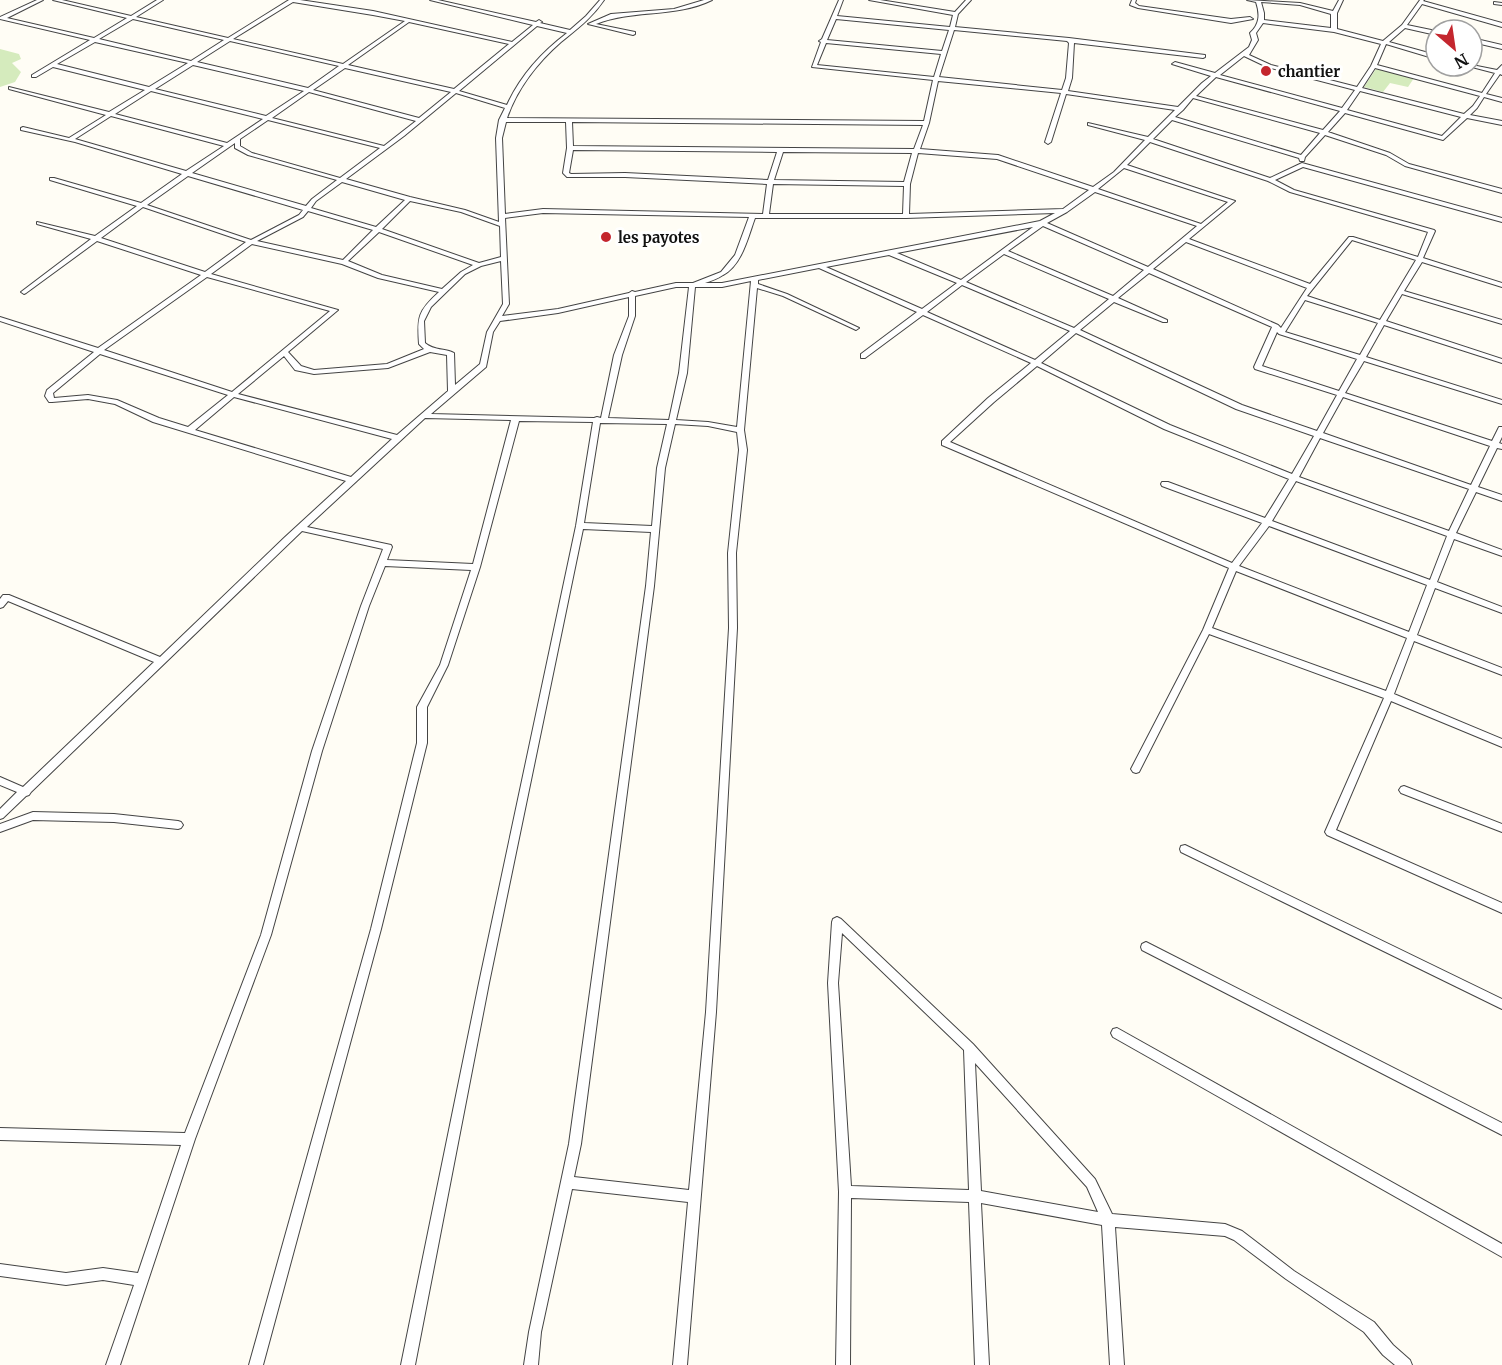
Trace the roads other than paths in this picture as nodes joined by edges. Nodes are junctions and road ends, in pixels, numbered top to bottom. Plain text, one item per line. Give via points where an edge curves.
1 (41, 0) edge
2 (56, 0) edge
3 (162, 0) edge
4 (291, 0) edge
5 (432, 0) edge
6 (602, 0) edge
7 (710, 0) edge
8 (841, 0) edge
9 (871, 0) edge
10 (969, 0) edge
11 (1134, 0) edge
12 (1257, 0) edge
13 (1341, 0) edge
14 (1421, 1) edge
15 (1250, 2) edge
16 (1250, 12) dead end
17 (1334, 12) junction
18 (956, 14) junction
19 (836, 17) junction
20 (1, 18) edge
21 (131, 18) junction
22 (1250, 19) junction
23 (1262, 21) junction
24 (407, 22) junction
25 (539, 22) junction
26 (588, 23) junction
27 (1502, 25) edge
28 (1404, 26) junction
29 (1259, 28) junction
30 (953, 29) junction
31 (1334, 30) junction
32 (1424, 30) edge
33 (571, 32) junction
34 (633, 33) dead end
35 (229, 38) junction
36 (94, 40) junction
37 (822, 41) junction
38 (1072, 41) junction
39 (1384, 42) junction
40 (511, 43) junction
41 (1484, 43) edge
42 (1502, 47) edge
43 (1251, 48) junction
44 (945, 52) junction
45 (1424, 54) edge
46 (1203, 56) dead end
47 (195, 63) junction
48 (1175, 64) dead end
49 (53, 65) junction
50 (1374, 66) junction
51 (344, 67) junction
52 (1484, 68) edge
53 (1501, 71) edge
54 (1217, 75) junction
55 (34, 76) dead end
56 (936, 78) junction
57 (11, 88) dead end
58 (1358, 88) junction
59 (147, 89) junction
60 (308, 90) junction
61 (454, 91) junction
62 (1064, 92) junction
63 (1484, 95) junction
64 (1194, 97) junction
65 (1502, 100) edge
66 (508, 107) junction
67 (1181, 109) junction
68 (1345, 110) junction
69 (111, 116) junction
70 (1464, 116) junction
71 (269, 118) junction
72 (1172, 118) junction
73 (419, 120) junction
74 (502, 120) junction
75 (569, 120) junction
76 (926, 123) junction
77 (1502, 123) edge
78 (1090, 124) dead end
79 (23, 129) dead end
80 (1323, 132) junction
81 (69, 140) junction
82 (238, 140) junction
83 (1150, 140) junction
84 (1048, 142) dead end
85 (228, 145) junction
86 (382, 147) junction
87 (570, 148) junction
88 (781, 150) junction
89 (915, 151) junction
90 (1302, 157) junction
91 (1302, 165) junction
92 (1123, 166) junction
93 (186, 172) junction
94 (52, 179) dead end
95 (342, 180) junction
96 (1270, 180) junction
97 (770, 182) junction
98 (907, 184) junction
99 (1095, 191) junction
100 (1502, 191) edge
101 (409, 199) junction
102 (142, 205) junction
103 (308, 209) junction
104 (1065, 211) junction
105 (503, 216) junction
106 (753, 216) junction
107 (766, 216) junction
108 (906, 216) junction
109 (1502, 220) edge
110 (39, 223) dead end
111 (1042, 223) junction
112 (503, 225) junction
113 (1202, 226) junction
114 (376, 229) junction
115 (95, 238) junction
116 (1185, 240) junction
117 (251, 242) junction
118 (1002, 251) junction
119 (740, 253) junction
120 (891, 253) junction
121 (502, 259) junction
122 (1419, 261) junction
123 (344, 262) junction
124 (479, 265) junction
125 (819, 266) junction
126 (1149, 268) junction
127 (207, 275) junction
128 (754, 282) junction
129 (961, 283) junction
130 (722, 285) junction
131 (1502, 285) edge
132 (692, 286) junction
133 (1311, 287) junction
134 (443, 291) junction
135 (24, 292) dead end
136 (1402, 292) junction
137 (632, 293) junction
138 (1303, 297) junction
139 (1114, 299) junction
140 (922, 312) junction
141 (0, 319) edge
142 (497, 319) junction
143 (1165, 321) dead end
144 (1382, 322) junction
145 (1502, 322) edge
146 (1276, 326) junction
147 (856, 328) dead end
148 (1074, 330) junction
149 (1281, 333) junction
150 (429, 350) junction
151 (99, 351) junction
152 (285, 353) junction
153 (863, 356) dead end
154 (1362, 357) junction
155 (1502, 361) edge
156 (1036, 363) junction
157 (452, 391) junction
158 (1340, 394) junction
159 (235, 395) junction
160 (1502, 402) edge
161 (423, 416) junction
162 (600, 419) junction
163 (515, 420) junction
164 (672, 422) junction
165 (1502, 429) edge
166 (190, 430) junction
167 (740, 430) junction
168 (1318, 432) junction
169 (398, 438) junction
170 (1499, 446) edge
171 (1294, 478) junction
172 (352, 480) junction
173 (1165, 483) dead end
174 (1475, 488) junction
175 (1502, 498) edge
176 (1267, 522) junction
177 (579, 526) junction
178 (300, 528) junction
179 (655, 529) junction
180 (1451, 535) junction
181 (1502, 553) edge
182 (382, 563) junction
183 (476, 567) junction
184 (1234, 567) junction
185 (1431, 582) junction
186 (0, 605) edge
187 (1502, 610) edge
188 (1207, 630) junction
189 (1411, 635) junction
190 (161, 661) junction
191 (1502, 672) edge
192 (1389, 696) junction
193 (1502, 743) edge
194 (1136, 769) dead end
195 (0, 781) edge
196 (1404, 790) dead end
197 (26, 792) junction
198 (0, 816) edge
199 (178, 825) dead end
200 (0, 828) edge
201 (1502, 828) edge
202 (1185, 849) dead end
203 (1502, 908) edge
204 (1146, 948) dead end
205 (1502, 1004) edge
206 (1118, 1033) dead end
207 (969, 1048) junction
208 (1502, 1129) edge
209 (0, 1134) edge
210 (189, 1138) junction
211 (567, 1182) junction
212 (845, 1192) junction
213 (975, 1196) junction
214 (695, 1197) junction
215 (1108, 1220) junction
216 (1502, 1251) edge
217 (0, 1270) edge
218 (142, 1280) junction
219 (113, 1365) edge
220 (256, 1365) edge
221 (408, 1365) edge
222 (531, 1365) edge
223 (680, 1365) edge
224 (843, 1365) edge
225 (982, 1365) edge
226 (1117, 1365) edge
227 (1405, 1365) edge

1 - 20 street
2 - 21 street
3 - 21 street
4 - 24 street
4 - 35 street
5 - 25 street
6 - 26 street
7 - 26 street via 674,10 611,16
8 - 19 street
9 - 18 street
10 - 18 street
11 - 22 street via 1134,6 1149,9 1231,21
12 - 15 street
12 - 17 street
12 - 23 street
13 - 17 street
14 - 27 street
14 - 28 street
16 - 22 street
17 - 31 street
18 - 30 street
19 - 30 street
19 - 37 street
20 - 36 street
21 - 35 street
21 - 36 street
22 - 29 street
23 - 29 street
23 - 31 street
24 - 40 street
24 - 51 street
25 - 33 street
25 - 40 street
26 - 33 street
26 - 34 street
28 - 32 street
28 - 39 street
29 - 43 street via 1253,33
30 - 38 street
30 - 44 street
31 - 39 street
33 - 66 street via 537,63
35 - 47 street
35 - 51 street
36 - 47 street
36 - 49 street
37 - 44 street
37 - 56 street via 814,66
38 - 46 street
38 - 62 street via 1071,68
39 - 45 street
39 - 50 street
40 - 61 street
41 - 42 street
43 - 54 street
43 - 58 street via 1246,56 1269,66
44 - 56 street
47 - 59 street
47 - 60 street
48 - 54 street
49 - 55 street
49 - 59 street
50 - 58 street
50 - 63 street
51 - 60 street
51 - 61 street
52 - 53 street
53 - 63 street
54 - 64 street
54 - 68 street
56 - 62 street
56 - 76 street
57 - 69 street
58 - 68 street
58 - 70 street
59 - 69 street
59 - 71 street
60 - 71 street
60 - 73 street
61 - 66 street
61 - 73 street
62 - 67 street
62 - 84 street
63 - 65 street
63 - 70 street
64 - 67 street
64 - 80 street
66 - 74 street
67 - 72 street
68 - 70 street via 1443,138
68 - 80 street
69 - 81 street
69 - 85 street
70 - 77 street
71 - 82 street
71 - 86 street
72 - 83 street
72 - 90 street
73 - 86 street
74 - 75 street
74 - 105 street via 499,138
75 - 76 street
75 - 87 street
76 - 89 street
78 - 83 street
79 - 81 street
80 - 90 street
80 - 100 street via 1388,154 1407,165
81 - 93 street
82 - 85 street
82 - 95 street via 237,147 243,151
83 - 92 street
83 - 96 street
85 - 93 street
86 - 95 street
87 - 88 street
87 - 97 street via 566,173 578,178
88 - 89 street
88 - 97 street
89 - 98 street
89 - 99 street via 998,158
90 - 91 street
91 - 96 street
91 - 109 street
92 - 99 street
92 - 113 street via 1232,201
93 - 102 street
93 - 103 street
94 - 102 street
95 - 101 street
95 - 103 street
96 - 122 street via 1432,231
97 - 98 street
97 - 107 street
98 - 108 street
99 - 104 street
99 - 113 street
101 - 112 street
101 - 114 street
102 - 115 street
102 - 117 street
103 - 114 street
103 - 117 street
104 - 108 street
104 - 111 street
105 - 106 street via 543,212
105 - 112 street
106 - 107 street
106 - 119 street
107 - 108 street
110 - 115 street
111 - 118 street
111 - 120 street
111 - 126 street
112 - 121 street
113 - 116 street
114 - 123 street
114 - 124 street
115 - 127 street
115 - 135 street
116 - 126 street
116 - 133 street
117 - 123 street
117 - 127 street
118 - 129 street
118 - 139 street
119 - 130 street
119 - 132 street via 723,273
120 - 125 street
120 - 129 street
121 - 124 street
121 - 142 street via 506,304
122 - 131 street
122 - 133 street via 1351,238
122 - 136 street
123 - 134 street via 380,277
124 - 134 street
125 - 128 street
125 - 140 street
126 - 139 street
126 - 146 street
127 - 151 street
127 - 152 street via 335,310
128 - 130 street
128 - 147 street
128 - 167 street
129 - 140 street
129 - 148 street
130 - 132 street
132 - 137 street
132 - 164 street via 683,373
133 - 138 street
134 - 150 street via 428,306 421,321 422,344
136 - 144 street
136 - 145 street
137 - 142 street via 549,313
137 - 162 street via 632,316
138 - 144 street
138 - 149 street
139 - 143 street
139 - 148 street
140 - 153 street
140 - 156 street
141 - 151 street
142 - 157 street via 483,365
144 - 154 street
144 - 155 street
146 - 149 street
146 - 158 street via 1258,367
148 - 156 street
148 - 168 street via 1239,407
149 - 154 street
150 - 152 street via 388,366 314,372 298,368
150 - 157 street via 450,353
151 - 159 street
151 - 166 street via 50,392 50,399 87,397 117,402
152 - 159 street
154 - 158 street
154 - 160 street
156 - 171 street via 1167,427
156 - 184 street via 945,443
157 - 161 street
158 - 168 street
158 - 170 street
159 - 166 street
159 - 169 street
161 - 163 street
161 - 169 street
162 - 163 street
162 - 164 street
162 - 177 street
163 - 183 street
164 - 167 street
164 - 179 street via 661,468
165 - 170 street
166 - 172 street
167 - 214 street via 743,450 732,553 733,628 711,1012
168 - 171 street
168 - 174 street
169 - 172 street
170 - 174 street
171 - 176 street
171 - 180 street
172 - 178 street
173 - 176 street
174 - 175 street
174 - 180 street
176 - 184 street
176 - 185 street
177 - 179 street
177 - 221 street
178 - 182 street via 388,547
178 - 190 street
179 - 211 street
180 - 181 street
180 - 185 street
182 - 183 street
182 - 210 street via 317,751 266,935
183 - 220 street via 444,665 422,707 422,743 376,929
184 - 188 street
184 - 189 street
185 - 187 street
185 - 189 street
186 - 190 street via 6,597
188 - 192 street
188 - 194 street
189 - 191 street
189 - 192 street
190 - 197 street
192 - 193 street
192 - 203 street via 1330,832
195 - 197 street
196 - 201 street
197 - 198 street
199 - 200 street via 114,818 33,816
202 - 205 street
204 - 208 street
206 - 216 street
207 - 212 street via 837,922 834,983
207 - 213 street
207 - 215 street via 1091,1183
209 - 210 street
210 - 218 street
211 - 214 street
211 - 222 street
212 - 213 street
212 - 224 street
213 - 215 street
213 - 225 street
214 - 223 street
215 - 226 street
215 - 227 street via 1225,1230 1238,1235 1290,1275 1369,1326
217 - 218 street via 66,1279 103,1274
218 - 219 street

